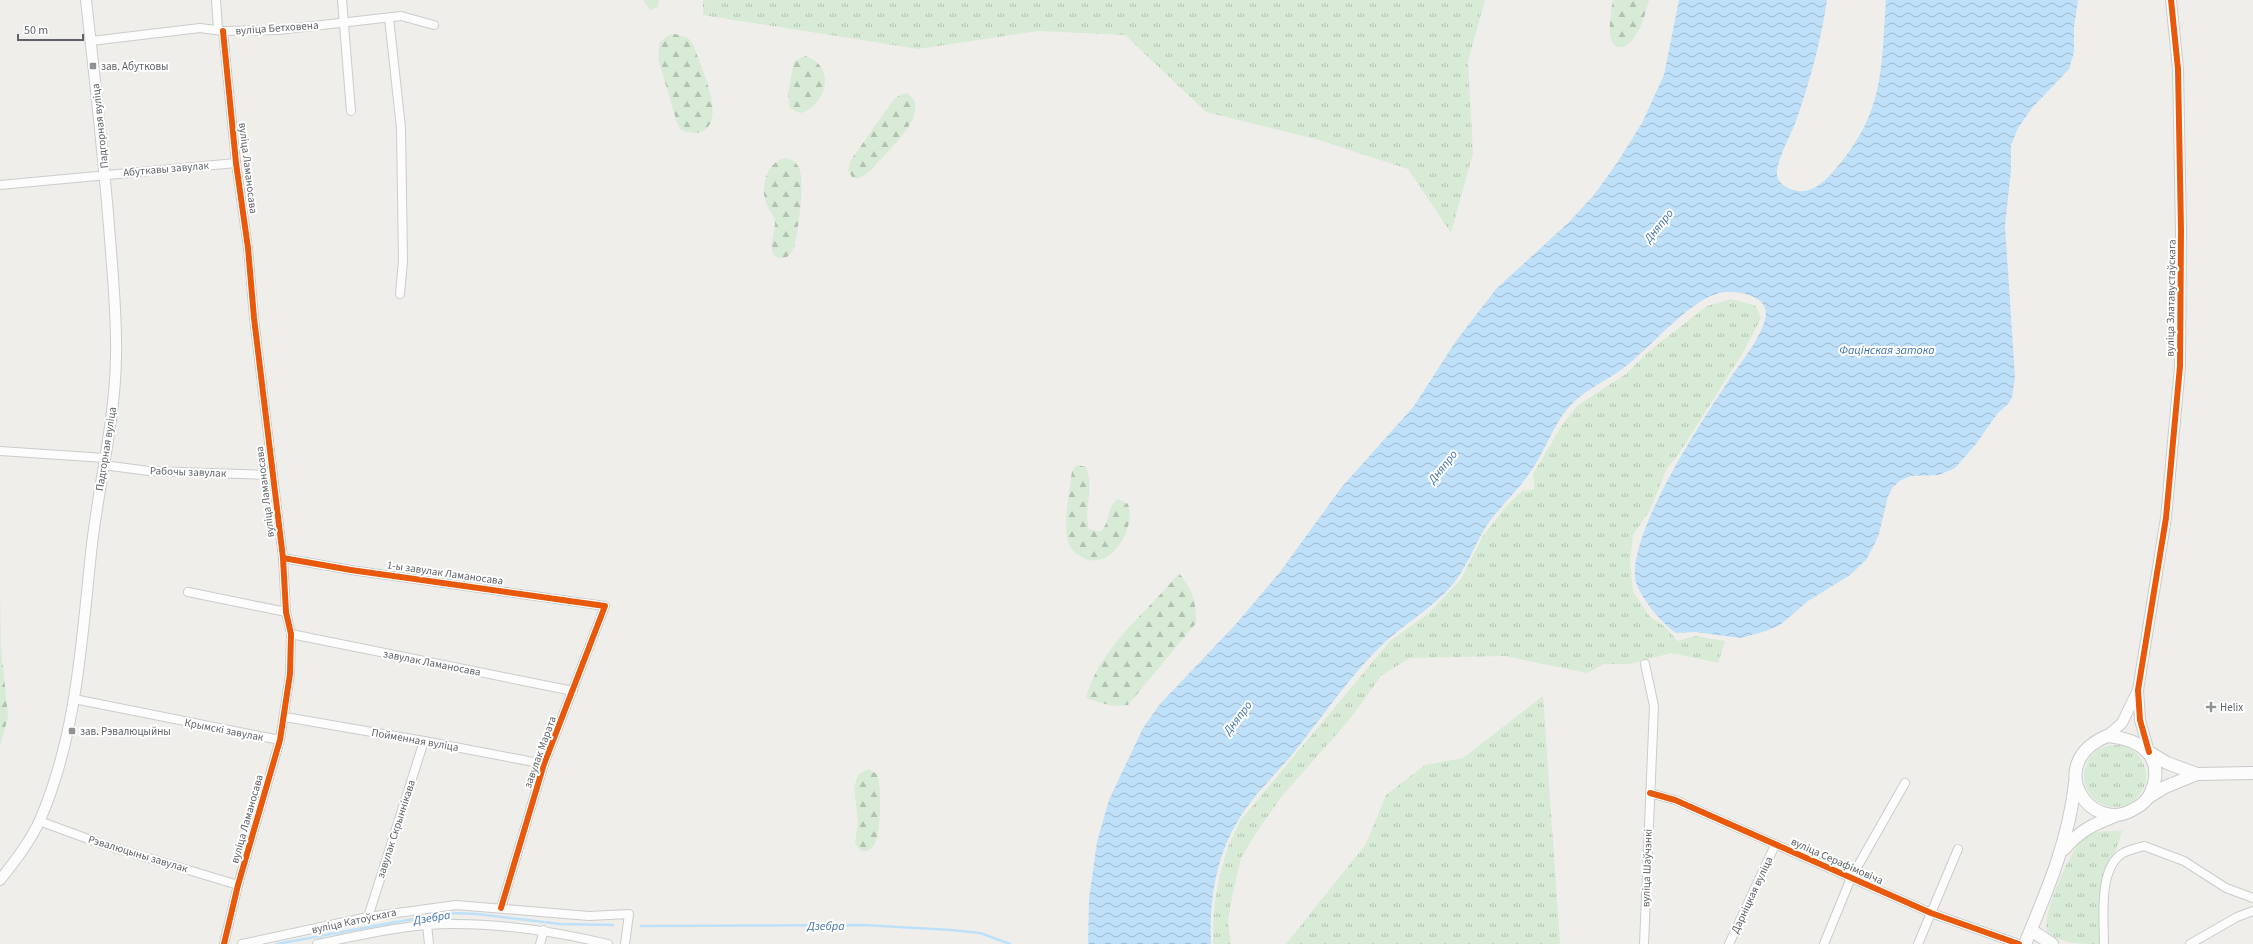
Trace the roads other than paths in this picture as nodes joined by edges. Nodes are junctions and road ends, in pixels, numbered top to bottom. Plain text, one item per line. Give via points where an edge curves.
1 (86, 0) edge
2 (216, 0) edge
3 (342, 0) edge
4 (2171, 0) edge
5 (389, 18) junction
6 (344, 22) junction
7 (434, 24) dead end
8 (220, 30) junction
9 (91, 41) junction
10 (351, 111) dead end
11 (236, 163) junction
12 (105, 174) junction
13 (0, 185) edge
14 (400, 294) dead end
15 (0, 452) edge
16 (104, 461) junction
17 (273, 475) junction
18 (283, 558) junction
19 (188, 592) dead end
20 (605, 606) joint
21 (286, 612) junction
22 (290, 634) junction
23 (1645, 664) dead end
24 (2138, 690) junction
25 (574, 691) junction
26 (74, 699) junction
27 (285, 717) junction
28 (2107, 736) junction
29 (280, 740) junction
30 (424, 741) junction
31 (2149, 752) junction
32 (544, 764) junction
33 (2253, 773) edge
34 (2197, 774) junction
35 (2075, 781) junction
36 (1905, 783) dead end
37 (1650, 793) junction
38 (2149, 798) junction
39 (2115, 816) junction
40 (39, 821) junction
41 (1775, 845) junction
42 (1958, 849) dead end
43 (2062, 852) junction
44 (1851, 878) junction
45 (0, 880) edge
46 (238, 885) junction
47 (2253, 898) edge
48 (501, 908) junction
49 (2253, 911) edge
50 (1931, 913) junction
51 (368, 917) junction
52 (427, 925) junction
53 (544, 930) junction
54 (2031, 930) junction
55 (358, 940) edge
56 (224, 944) edge
57 (242, 944) edge
58 (317, 944) edge
59 (429, 944) edge
60 (540, 944) edge
61 (608, 944) edge
62 (625, 944) edge
63 (1644, 944) edge
64 (1729, 944) edge
65 (1824, 944) edge
66 (1918, 944) edge
67 (2019, 944) edge
68 (2025, 944) edge
69 (2052, 944) edge
70 (2104, 944) edge
71 (2190, 944) edge

1 - 9 street, Падгорная вуліца
2 - 8 street, вуліца Ламаносава
3 - 6 street
4 - 24 street, вуліца Златавустаўскага via 2178,68 2180,366 2168,500
5 - 6 street, вуліца Бетховена
5 - 7 street, вуліца Бетховена via 401,16
5 - 14 street via 401,128 403,261
6 - 8 street, вуліца Бетховена via 278,30
6 - 10 street
8 - 9 street, вуліца Бетховена via 200,28
8 - 11 street, вуліца Ламаносава
9 - 12 street, Падгорная вуліца
11 - 12 street, Абуткавы завулак
11 - 17 street, вуліца Ламаносава
12 - 13 street, Абуткавы завулак
12 - 16 street, Падгорная вуліца via 115,304 116,356 114,394
15 - 16 street, Рабочы завулак
16 - 17 street, Рабочы завулак via 148,470
16 - 26 street, Падгорная вуліца via 94,521 81,657
17 - 18 street, вуліца Ламаносава
18 - 20 street, 1-ы завулак Ламаносава
18 - 21 street, вуліца Ламаносава
19 - 21 street
20 - 25 street, завулак Марата
21 - 22 street, вуліца Ламаносава
22 - 25 street, завулак Ламаносава
22 - 27 street, вуліца Ламаносава via 290,674
23 - 37 street, вуліца Шаўчэнкі via 1654,706
24 - 28 street via 2122,723
24 - 31 street via 2140,720
25 - 32 street, завулак Марата
26 - 29 street, Крымскі завулак
26 - 40 street, Падгорная вуліца via 54,779
27 - 29 street, вуліца Ламаносава
27 - 30 street, Пойменная вуліца
28 - 31 main road via 2124,738
28 - 35 main road via 2096,740 2078,758
29 - 46 street, вуліца Ламаносава
30 - 32 street, Пойменная вуліца
30 - 51 street, завулак Скрыннікава
31 - 34 main road via 2167,763
31 - 38 main road via 2156,773
32 - 48 street, завулак Марата
33 - 34 main road
34 - 38 main road via 2165,787
35 - 39 main road via 2087,803 2100,812
35 - 43 main road via 2072,812
36 - 44 street
37 - 41 street, вуліца Серафімовіча via 1675,800
37 - 63 street, вуліца Шаўчэнкі
38 - 39 main road via 2129,813
39 - 43 main road via 2090,825
40 - 45 street, Падгорная вуліца via 20,854
40 - 46 street, Рэвалюцыны завулак via 102,844
41 - 44 street, вуліца Серафімовіча
41 - 64 street, Дарніцкая вуліца
42 - 50 street
43 - 54 main road
44 - 50 street, вуліца Серафімовіча
44 - 65 street
46 - 56 street, вуліца Ламаносава
47 - 70 street via 2226,888 2184,861 2144,846 2123,853 2108,870
48 - 51 street, вуліца Катоўскага via 456,905
48 - 62 street, вуліца Катоўскага via 589,916 629,914
49 - 71 street via 2237,916
50 - 66 street
50 - 67 street, вуліца Серафімовіча
51 - 57 street, вуліца Катоўскага
52 - 53 street, вуліца Катоўскага via 479,925
52 - 55 street, вуліца Катоўскага via 397,928
52 - 59 street
53 - 60 street
53 - 61 street, вуліца Катоўскага
54 - 68 main road
54 - 69 main road
55 - 58 street, вуліца Катоўскага

